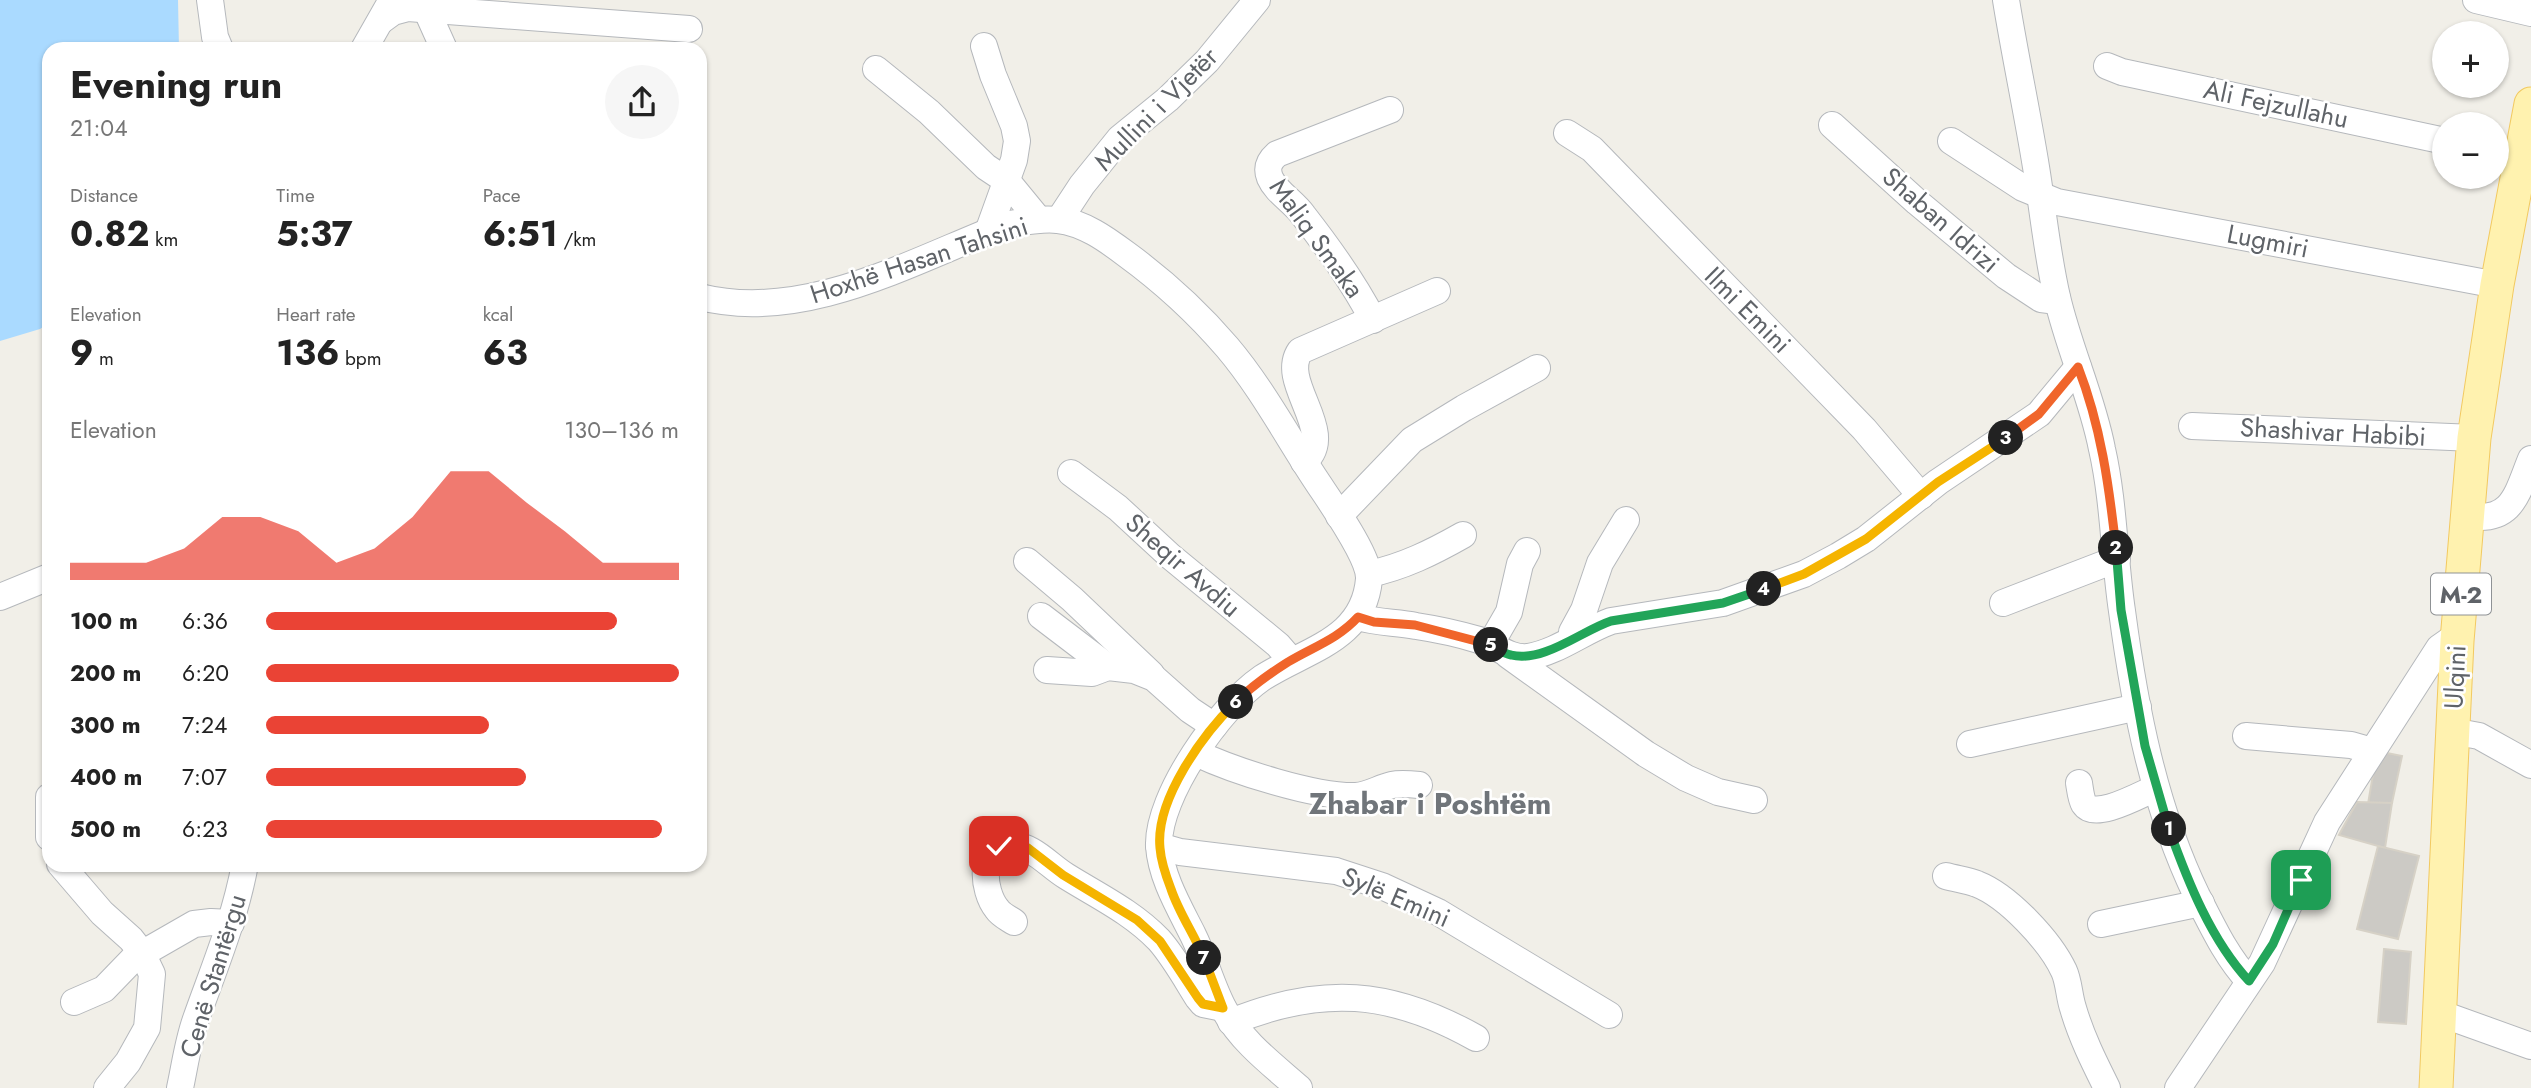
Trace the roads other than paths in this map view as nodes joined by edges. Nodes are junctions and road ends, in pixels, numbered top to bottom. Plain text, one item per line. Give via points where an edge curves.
1 (210, 0) edge
2 (1257, 0) edge
3 (2006, 0) edge
4 (2476, 0) edge
5 (424, 5) edge
6 (386, 10) edge
7 (2531, 13) edge
8 (689, 29) dead end
9 (217, 42) edge
10 (368, 42) edge
11 (441, 42) edge
12 (984, 46) dead end
13 (2107, 66) dead end
14 (876, 69) dead end
15 (2531, 104) edge
16 (1390, 110) dead end
17 (1832, 125) dead end
18 (1567, 133) dead end
19 (2432, 138) edge
20 (1951, 141) dead end
21 (2509, 154) edge
22 (1007, 181) junction
23 (2505, 189) edge
24 (2039, 195) junction
25 (1049, 220) junction
26 (988, 232) junction
27 (2497, 285) junction
28 (1437, 291) dead end
29 (707, 298) edge
30 (2057, 298) junction
31 (1373, 320) junction
32 (2078, 367) junction
33 (1537, 369) dead end
34 (2192, 426) dead end
35 (2474, 438) junction
36 (2531, 459) edge
37 (1304, 462) junction
38 (1070, 473) dead end
39 (2524, 493) edge
40 (1921, 496) junction
41 (1339, 516) junction
42 (2468, 516) junction
43 (1626, 520) dead end
44 (1463, 535) dead end
45 (1528, 551) dead end
46 (2118, 559) junction
47 (1027, 561) dead end
48 (1369, 574) junction
49 (42, 580) edge
50 (0, 597) edge
51 (2003, 603) dead end
52 (1041, 616) dead end
53 (1358, 617) junction
54 (1572, 638) junction
55 (2457, 641) junction
56 (1499, 650) junction
57 (1291, 660) junction
58 (1108, 667) junction
59 (1047, 670) dead end
60 (1154, 678) junction
61 (2138, 707) junction
62 (1214, 726) junction
63 (2452, 731) junction
64 (2246, 736) dead end
65 (1970, 744) dead end
66 (2372, 751) junction
67 (1196, 752) junction
68 (2531, 765) edge
69 (2078, 783) dead end
70 (1419, 785) dead end
71 (2156, 788) junction
72 (1754, 800) dead end
73 (1159, 846) junction
74 (67, 872) edge
75 (243, 872) edge
76 (1946, 876) dead end
77 (2201, 903) junction
78 (1014, 922) dead end
79 (231, 923) junction
80 (2101, 925) dead end
81 (142, 953) junction
82 (2249, 981) junction
83 (74, 1002) dead end
84 (2439, 1013) junction
85 (1227, 1015) junction
86 (1609, 1015) dead end
87 (1476, 1038) dead end
88 (2531, 1046) edge
89 (107, 1088) edge
90 (180, 1088) edge
91 (1299, 1088) edge
92 (2107, 1088) edge
93 (2178, 1088) edge
94 (2436, 1088) edge

1 - 9 street
2 - 25 street, Mullini i Vjetër via 1208,61 1120,138
3 - 24 street
4 - 7 street
5 - 6 street
5 - 8 street
5 - 11 street
6 - 10 street
12 - 22 street via 1017,141
13 - 19 street, Ali Fejzullahu
14 - 22 street, Hoxhë Hasan Tahsini
15 - 21 main road, Ulqini / M-2
16 - 31 street, Maliq Smaka via 1277,155 1268,167 1270,178 1303,215
17 - 30 street, Shaban Idrizi via 2006,276 2041,299
18 - 40 street, Ilmi Emini via 1592,149 1864,429
20 - 24 street
22 - 25 street, Hoxhë Hasan Tahsini
22 - 26 street
23 - 27 main road, Ulqini / M-2
24 - 27 street, Lugmiri
24 - 30 street
25 - 26 street, Hoxhë Hasan Tahsini via 1005,225
25 - 37 street, Hoxhë Hasan Tahsini via 1078,225 1103,237 1201,318 1256,386
26 - 29 street, Hoxhë Hasan Tahsini via 888,273 802,299 741,304
27 - 35 main road, Ulqini / M-2
28 - 31 street, Maliq Smaka
30 - 32 street
31 - 37 street, Maliq Smaka via 1296,356 1296,377 1313,429 1314,446
32 - 40 street via 2039,414
32 - 46 street via 2103,452
33 - 41 street via 1412,440
34 - 35 street, Shashivar Habibi
35 - 42 main road, Ulqini / M-2
36 - 39 street
37 - 41 street, Hoxhë Hasan Tahsini
38 - 57 street, Sheqir Avdiu via 1118,508
39 - 42 street via 2500,514
40 - 54 street via 1866,539 1804,574 1723,603 1611,621
41 - 48 street, Hoxhë Hasan Tahsini
42 - 55 main road, Ulqini / M-2
43 - 54 street via 1600,564
44 - 48 street via 1420,558
45 - 56 street via 1520,564
46 - 51 street
46 - 61 street via 2121,610
47 - 60 street
48 - 53 street
49 - 50 street
52 - 58 street
53 - 56 street via 1415,625
53 - 57 street via 1328,642
54 - 56 street via 1544,653 1524,657
55 - 63 main road, Ulqini / M-2
55 - 66 street via 2439,648
56 - 72 street via 1676,772 1718,792
57 - 62 street via 1258,681
58 - 59 street via 1092,673
58 - 60 street
60 - 62 street
61 - 65 street
61 - 71 street
62 - 67 street
63 - 68 street via 2479,736
63 - 84 main road, Ulqini / M-2
64 - 66 street
66 - 82 street via 2327,822 2273,944
67 - 70 street via 1215,762 1317,792 1355,796 1394,785
67 - 73 street via 1163,812
69 - 71 street via 2084,804 2101,811
71 - 77 street via 2181,862
73 - 85 street via 1172,892
73 - 86 street, Sylë Emini via 1336,871 1382,886 1438,912
74 - 81 street, Cenë Stantërgu
75 - 79 street, Cenë Stantërgu
76 - 92 street via 1979,884 2002,900 2031,924 2051,950 2065,973 2084,1040
77 - 80 street
77 - 82 street via 2221,945
78 - 85 street via 997,910 988,892 986,865 999,846 1028,848 1137,920 1160,941 1203,1004
79 - 81 street via 194,924
79 - 90 street, Cenë Stantërgu via 195,1022
81 - 83 street via 104,989
81 - 89 street, Cenë Stantërgu via 152,974 147,1028
82 - 93 street
84 - 88 street
84 - 94 main road, Ulqini / M-2
85 - 87 street via 1363,997 1405,1005
85 - 91 street via 1251,1045

